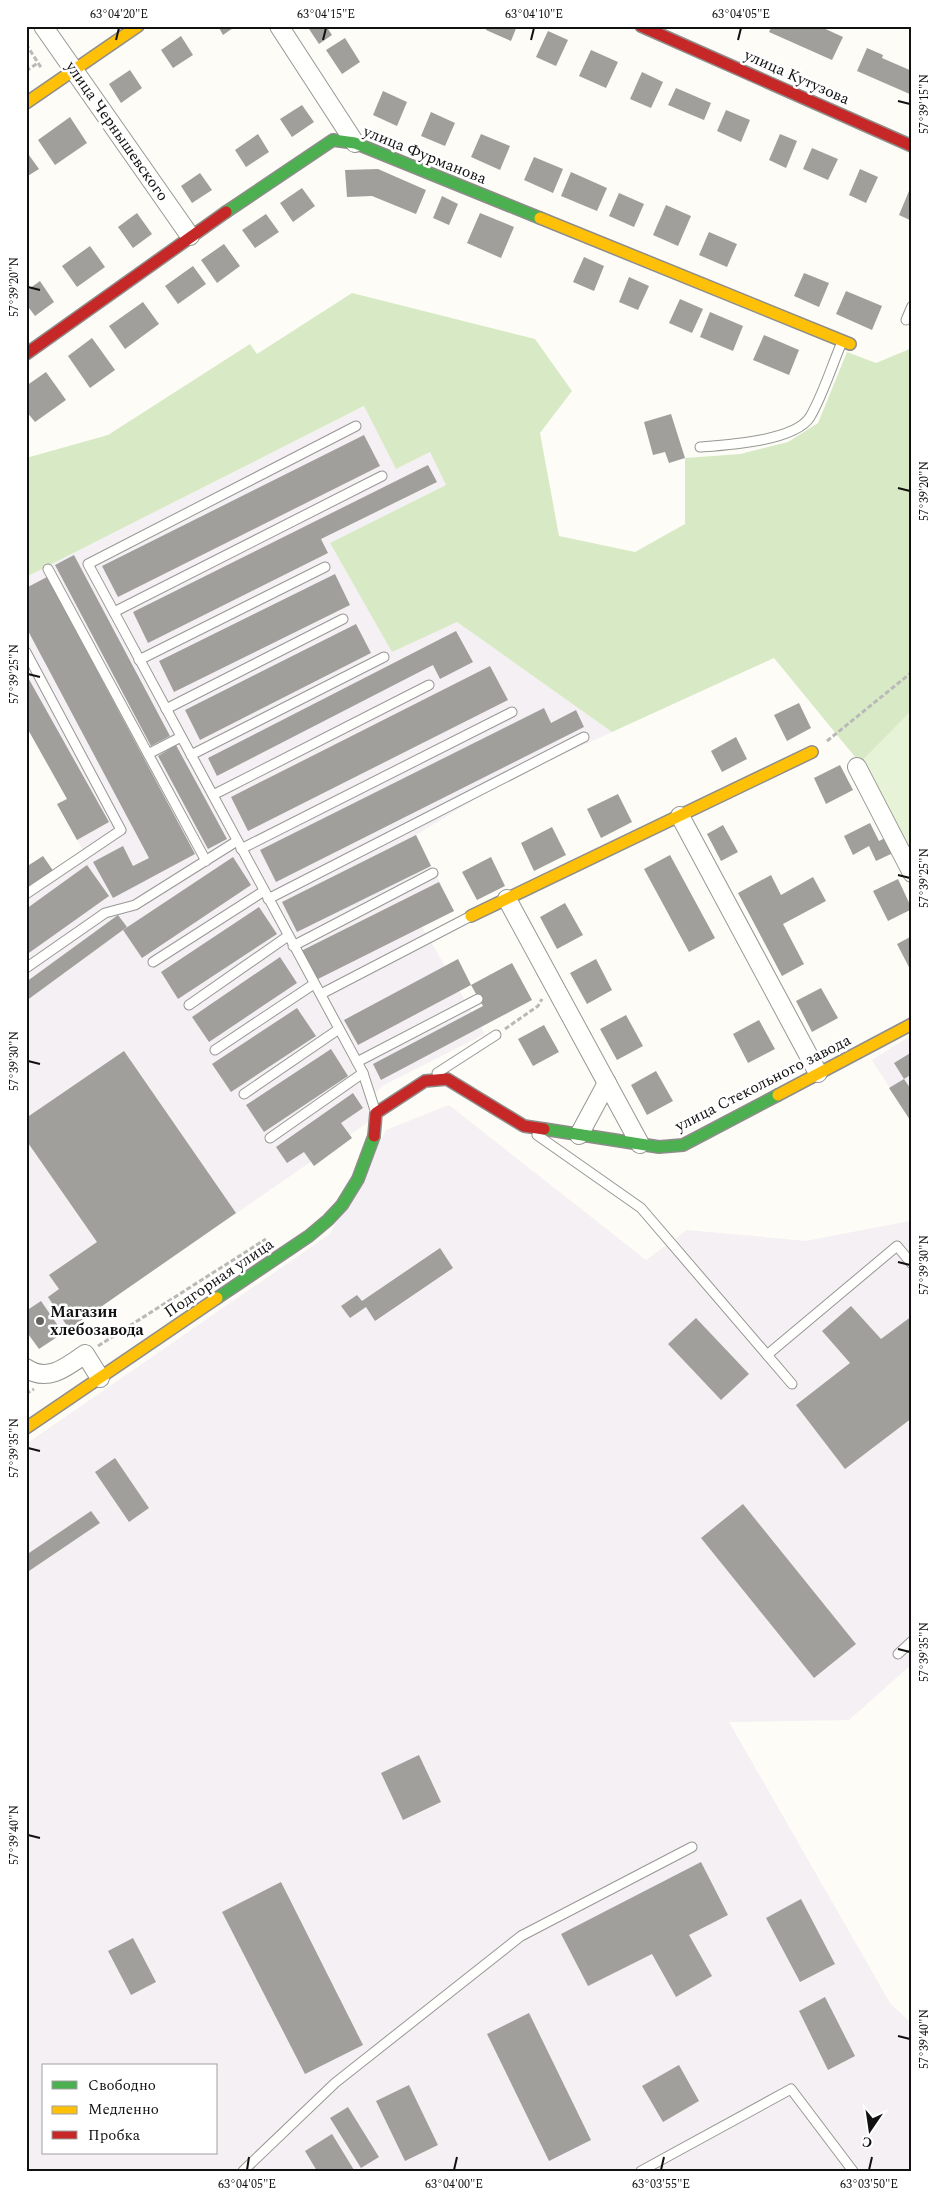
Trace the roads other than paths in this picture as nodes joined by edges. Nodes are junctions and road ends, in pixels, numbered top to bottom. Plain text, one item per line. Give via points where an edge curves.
1 (43, 26) edge
2 (138, 26) edge
3 (279, 26) edge
4 (641, 26) edge
5 (74, 70) junction
6 (26, 103) edge
7 (355, 143) junction
8 (912, 146) edge
9 (190, 236) junction
10 (912, 306) edge
11 (906, 320) dead end
12 (846, 343) joint
13 (28, 348) edge
14 (356, 426) dead end
15 (700, 447) dead end
16 (382, 476) dead end
17 (325, 567) dead end
18 (48, 569) dead end
19 (114, 612) junction
20 (343, 620) dead end
21 (26, 652) edge
22 (384, 657) dead end
23 (140, 660) junction
24 (429, 684) dead end
25 (166, 709) junction
26 (512, 712) dead end
27 (181, 737) junction
28 (584, 737) dead end
29 (812, 752) road end
30 (148, 754) junction
31 (191, 755) junction
32 (857, 767) dead end
33 (213, 795) junction
34 (680, 816) junction
35 (239, 845) junction
36 (206, 861) junction
37 (432, 873) dead end
38 (912, 873) edge
39 (26, 894) edge
40 (266, 895) junction
41 (507, 899) junction
42 (471, 916) joint
43 (288, 936) junction
44 (294, 946) junction
45 (153, 962) dead end
46 (26, 968) edge
47 (314, 984) junction
48 (321, 994) junction
49 (478, 999) dead end
50 (189, 1005) dead end
51 (911, 1025) edge
52 (339, 1029) junction
53 (496, 1036) road end
54 (215, 1050) dead end
55 (357, 1062) junction
56 (363, 1073) junction
57 (818, 1074) junction
58 (425, 1081) junction
59 (607, 1083) junction
60 (244, 1094) dead end
61 (376, 1113) junction
62 (524, 1126) junction
63 (579, 1134) junction
64 (270, 1138) dead end
65 (640, 1144) junction
66 (912, 1264) edge
67 (767, 1356) junction
68 (26, 1368) edge
69 (100, 1378) junction
70 (792, 1384) dead end
71 (26, 1428) edge
72 (912, 1642) edge
73 (898, 1654) dead end
74 (692, 1847) dead end
75 (242, 2171) edge
76 (641, 2171) edge
77 (853, 2171) edge

1 - 5 street, улица Чернышевского
2 - 5 street
3 - 7 street
4 - 8 street, улица Кутузова
5 - 6 street
5 - 9 street, улица Чернышевского
7 - 9 street, улица Фурманова via 333,140
7 - 12 street, улица Фурманова
9 - 13 street, улица Фурманова
10 - 11 lane
12 - 15 lane via 809,419 787,433 748,443
14 - 19 lane via 88,564
16 - 19 lane
17 - 23 lane
18 - 30 lane
19 - 23 lane
20 - 25 lane
21 - 39 lane via 121,830
22 - 31 lane
23 - 25 lane
24 - 33 lane
25 - 27 lane
26 - 35 lane
27 - 30 lane
27 - 31 lane
28 - 40 lane
29 - 34 street
30 - 36 lane
31 - 33 lane
32 - 38 street
33 - 35 lane
34 - 41 street
34 - 57 street
35 - 36 lane
35 - 40 lane
36 - 46 lane via 135,905 105,913
37 - 44 lane
40 - 43 lane
40 - 45 lane
41 - 42 street
41 - 59 street
42 - 48 lane
43 - 44 lane
43 - 50 lane
44 - 47 lane
47 - 48 lane
47 - 54 lane
48 - 52 lane
49 - 55 lane
51 - 57 street, улица Стекольного завода
52 - 55 lane
52 - 60 lane
53 - 58 lane
55 - 56 lane
56 - 61 lane
56 - 64 lane
57 - 65 street, улица Стекольного завода via 683,1145 659,1147
58 - 61 street
58 - 62 street, улица Стекольного завода via 447,1079
59 - 63 street
59 - 65 street
61 - 69 street, Подгорная улица via 373,1142 358,1179 328,1220
62 - 63 street, улица Стекольного завода
62 - 67 lane via 641,1208
63 - 65 street, улица Стекольного завода
66 - 67 lane via 897,1246
67 - 70 lane
68 - 69 street via 33,1373 60,1371 85,1354
69 - 71 street, Подгорная улица
72 - 73 lane
74 - 75 lane via 521,1936 335,2084
76 - 77 lane via 791,2089

